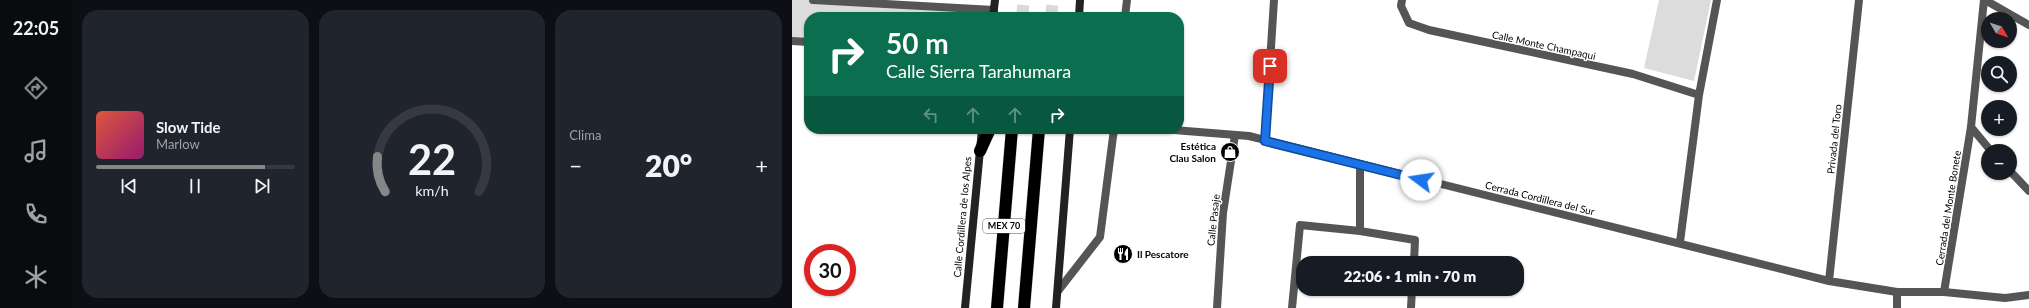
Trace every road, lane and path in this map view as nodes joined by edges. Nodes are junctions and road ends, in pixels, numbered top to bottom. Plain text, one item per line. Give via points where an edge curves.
1 (813, 0) edge
2 (995, 0) edge
3 (1080, 0) edge
4 (1127, 0) edge
5 (1274, 0) edge
6 (1402, 0) edge
7 (1717, 0) edge
8 (1859, 0) edge
9 (1984, 0) edge
10 (968, 12) edge
11 (994, 12) edge
12 (1079, 12) edge
13 (1126, 12) edge
14 (2029, 25) edge
15 (792, 41) edge
16 (804, 42) edge
17 (1699, 95) junction
18 (1971, 127) junction
19 (1184, 131) edge
20 (982, 134) edge
21 (988, 134) edge
22 (1012, 134) edge
23 (1039, 134) edge
24 (1070, 134) edge
25 (1113, 134) edge
26 (1235, 135) junction
27 (1265, 141) junction
28 (1985, 144) edge
29 (980, 151) junction
30 (1360, 165) junction
31 (2017, 178) edge
32 (2029, 191) edge
33 (1360, 231) junction
34 (1680, 242) junction
35 (1414, 256) edge
36 (1829, 281) junction
37 (1058, 291) junction
38 (1897, 292) junction
39 (1944, 292) junction
40 (2029, 294) edge
41 (1412, 296) edge
42 (965, 308) edge
43 (996, 308) edge
44 (1024, 308) edge
45 (1056, 308) edge
46 (1217, 308) edge
47 (1292, 308) edge
48 (1411, 308) edge
49 (1897, 308) edge

1 - 10 street
2 - 11 main road
3 - 12 main road
4 - 13 street
5 - 27 street
6 - 17 street, Calle Monte Champaqui via 1401,6 1409,23 1429,30 1633,74
7 - 17 street
8 - 36 street, Privada del Toro
9 - 14 street, Cerrada del Monte Bonete
9 - 18 street, Cerrada del Monte Bonete
15 - 16 street
17 - 34 street
18 - 28 street
18 - 39 street, Cerrada del Monte Bonete
19 - 26 street, Cerrada Cordillera del Sur
20 - 29 main road, Calle Cordillera de los Alpes
21 - 29 highway
22 - 43 highway, MEX 70
23 - 44 highway, MEX 70
24 - 37 main road
25 - 37 street via 1100,237
26 - 27 street, Cerrada Cordillera del Sur
26 - 46 street, Calle Pasaje via 1223,213
27 - 30 street, Cerrada Cordillera del Sur
29 - 42 main road, Calle Cordillera de los Alpes
30 - 33 street
30 - 34 street, Cerrada Cordillera del Sur
31 - 32 street
33 - 35 street via 1415,240
33 - 47 street via 1300,225
34 - 36 street, Cerrada Cordillera del Sur
36 - 38 street, Cerrada Cordillera del Sur
37 - 45 main road
38 - 39 street
38 - 49 street
39 - 40 street via 2005,298
41 - 48 street

